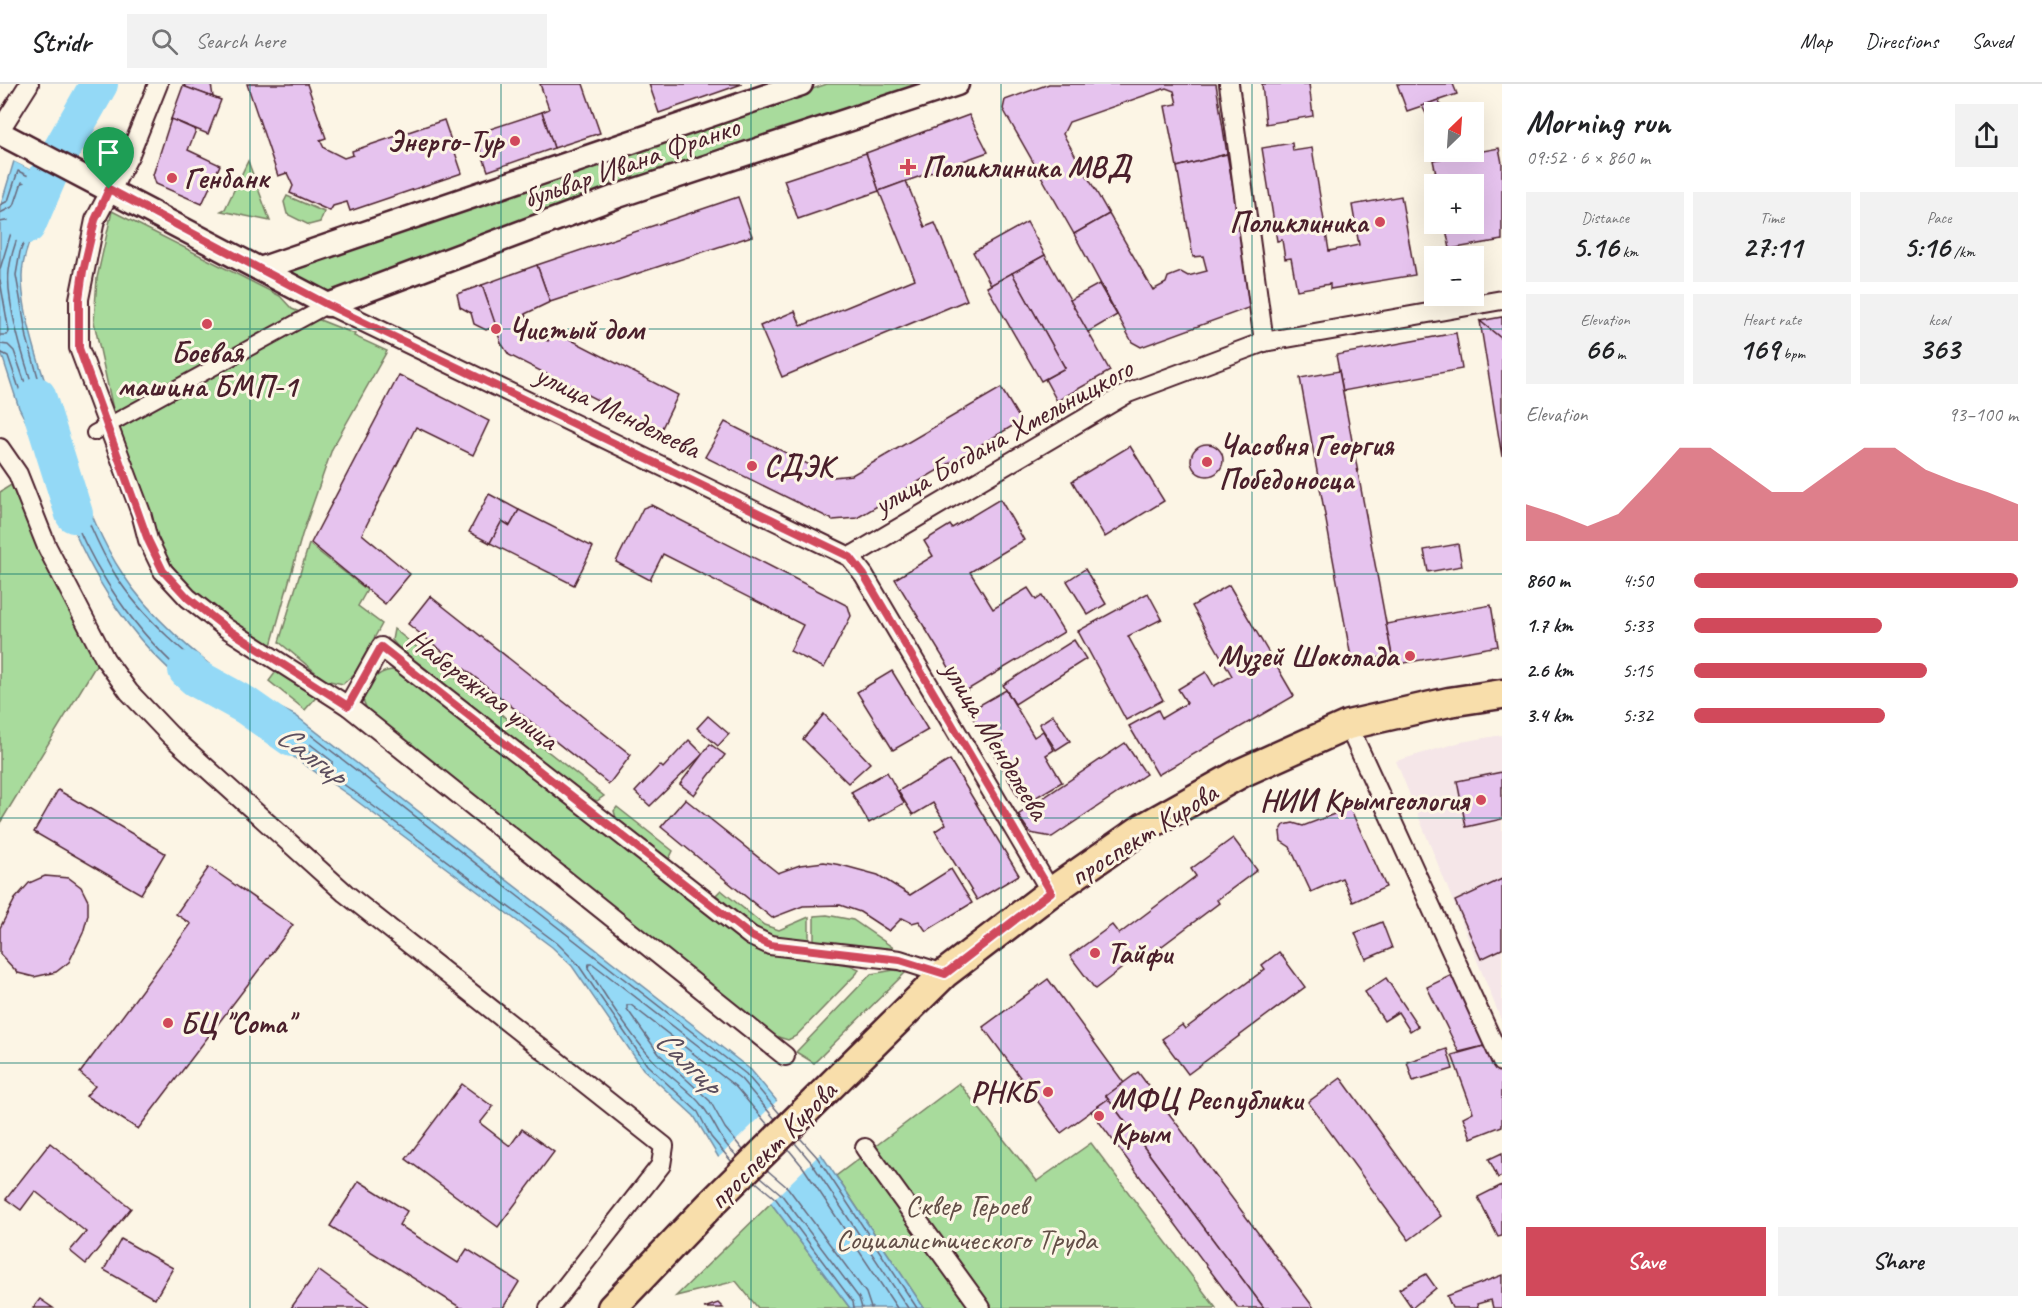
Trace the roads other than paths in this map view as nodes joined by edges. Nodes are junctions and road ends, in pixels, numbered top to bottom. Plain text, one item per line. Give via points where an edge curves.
1 (28, 84) edge
2 (158, 84) edge
3 (801, 84) edge
4 (957, 84) edge
5 (1229, 84) edge
6 (4, 134) edge
7 (109, 189) junction
8 (260, 269) junction
9 (1502, 300) edge
10 (328, 305) junction
11 (1264, 342) junction
12 (100, 429) junction
13 (0, 448) edge
14 (850, 557) junction
15 (1502, 694) edge
16 (348, 706) junction
17 (1348, 725) junction
18 (1051, 892) junction
19 (945, 974) junction
20 (785, 1056) dead end
21 (1502, 1062) edge
22 (865, 1148) dead end
23 (549, 1308) edge
24 (612, 1308) edge
25 (981, 1308) edge

1 - 6 street
2 - 7 street via 130,154
3 - 8 street, бульвар Ивана Франко
4 - 10 street, бульвар Ивана Франко via 618,196
5 - 11 street
6 - 7 street, улица Менделеева
7 - 8 street, улица Менделеева
7 - 12 street via 95,220 83,271 78,325 79,348
8 - 10 street, улица Менделеева
9 - 11 street, улица Богдана Хмельницкого
10 - 12 street
10 - 14 street, улица Менделеева
11 - 14 street, улица Богдана Хмельницкого via 1116,399
12 - 16 street via 141,513 148,540 163,571 188,598 226,628
13 - 23 street via 18,474 47,547 105,659 129,692 170,735 345,893 664,1146 661,1165
14 - 18 street, улица Менделеева
15 - 17 main road, проспект Кирова
16 - 19 street, Набережная улица via 381,647 751,936 770,945 900,960
16 - 20 street
17 - 18 main road, проспект Кирова via 1241,772 1143,828
17 - 21 street
18 - 19 main road, проспект Кирова
19 - 24 main road, проспект Кирова via 712,1203
22 - 25 street

